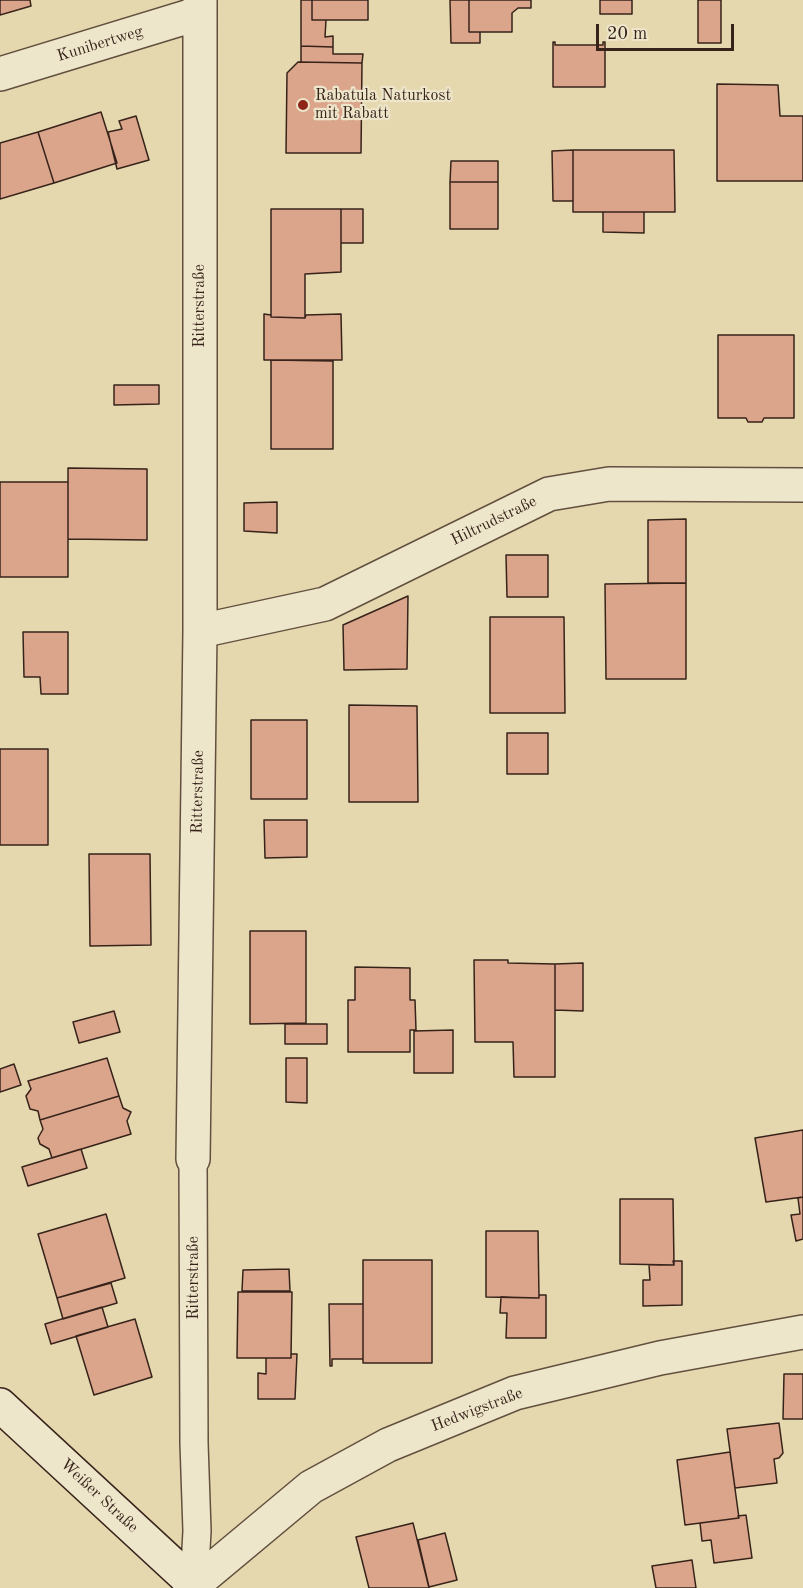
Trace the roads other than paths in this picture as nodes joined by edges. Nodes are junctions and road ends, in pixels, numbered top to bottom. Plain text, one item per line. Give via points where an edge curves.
1 (200, 6) edge
2 (0, 74) edge
3 (803, 485) edge
4 (200, 631) junction
5 (193, 1159) joint
6 (803, 1332) edge
7 (0, 1404) edge
8 (194, 1587) edge

1 - 2 street, Kunibertweg
1 - 4 street, Ritterstraße
3 - 4 street, Hiltrudstraße via 609,483 549,494 325,604
4 - 5 street, Ritterstraße
5 - 8 lane, Ritterstraße via 197,1531
6 - 8 street, Hedwigstraße via 660,1358 515,1393 388,1444 312,1487
7 - 8 street, Weißer Straße

